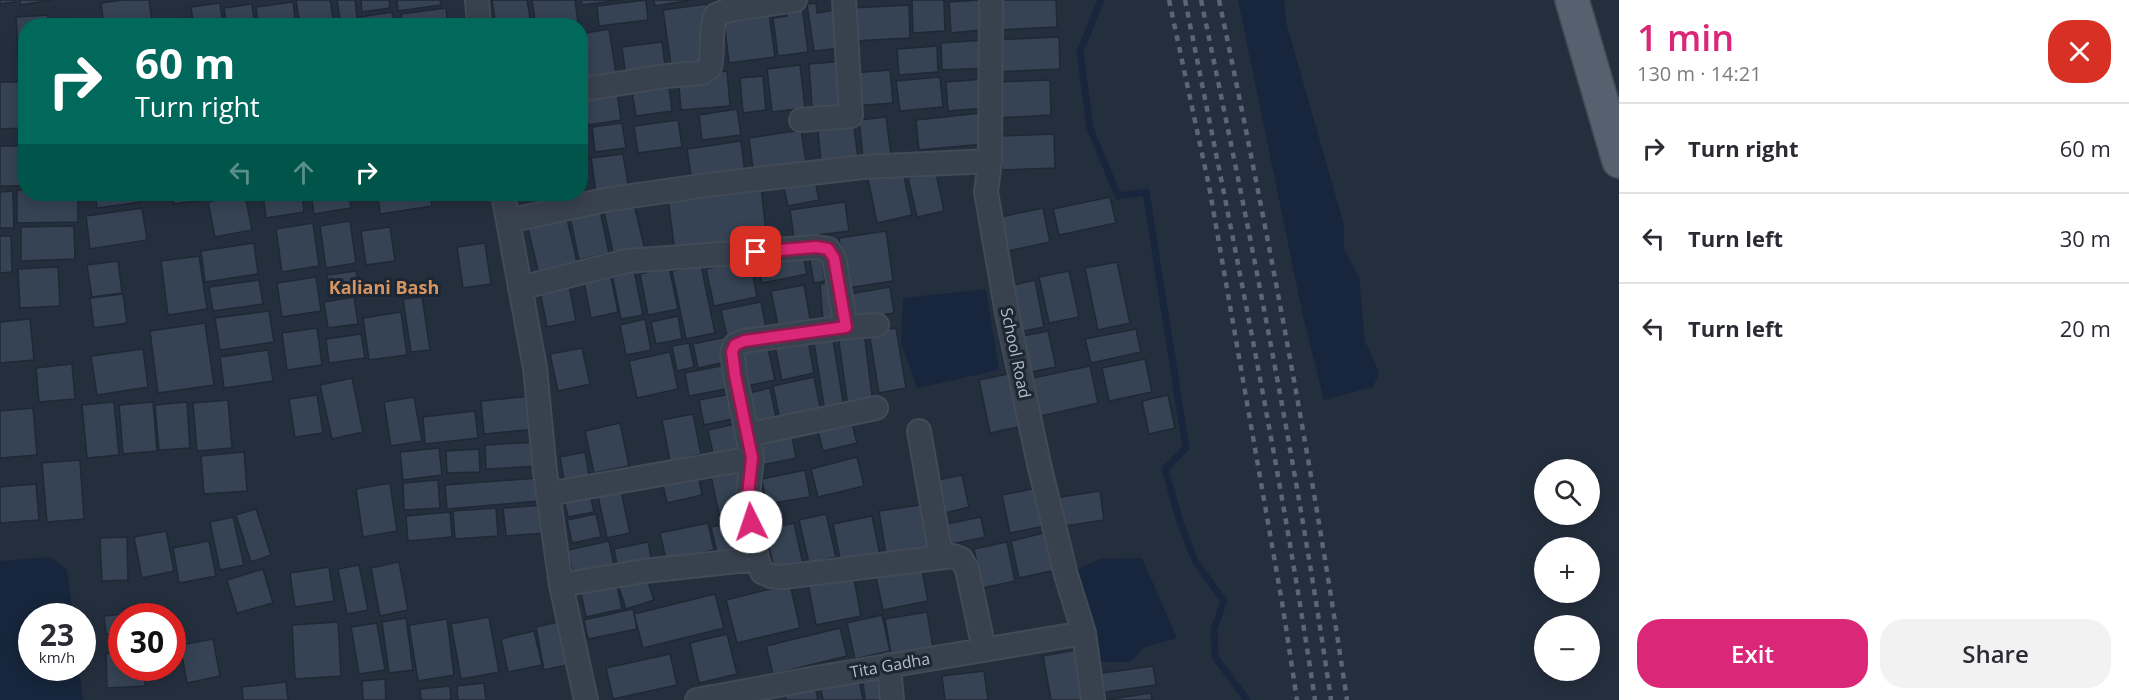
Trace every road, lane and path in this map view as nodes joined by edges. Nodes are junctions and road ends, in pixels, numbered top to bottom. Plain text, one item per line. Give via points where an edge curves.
1 (477, 0) edge
2 (795, 0) edge
3 (844, 0) edge
4 (991, 0) edge
5 (1572, 0) edge
6 (729, 5) edge
7 (478, 18) edge
8 (588, 89) edge
9 (801, 120) dead end
10 (990, 161) junction
11 (1619, 161) edge
12 (504, 201) edge
13 (508, 221) junction
14 (520, 288) junction
15 (877, 325) dead end
16 (846, 327) junction
17 (876, 408) dead end
18 (919, 431) dead end
19 (747, 435) junction
20 (752, 458) junction
21 (548, 494) junction
22 (941, 556) junction
23 (757, 560) junction
24 (561, 585) junction
25 (1084, 633) junction
26 (984, 649) junction
27 (889, 665) junction
28 (586, 700) edge
29 (697, 700) edge
30 (892, 700) edge
31 (1094, 700) edge

1 - 7 street
2 - 6 street
3 - 9 street via 851,116
4 - 10 street, School Road
5 - 11 main road
6 - 8 street via 716,15 711,27 713,53 710,66 702,73
10 - 13 street via 863,167 738,182 610,199
10 - 25 street, School Road via 986,192 1007,313 1038,464 1065,575
12 - 13 street
13 - 14 street
14 - 16 street via 627,261 822,248 828,249 834,258
14 - 21 street via 535,368
15 - 16 street
16 - 19 street via 735,345 735,375
17 - 19 street
18 - 22 street
19 - 20 street
20 - 21 street
20 - 23 street via 747,504
21 - 24 street
22 - 23 street via 783,577 762,572
22 - 26 street via 961,559 967,569
23 - 24 street via 644,571
24 - 28 street
25 - 26 street, Tita Gadha
25 - 31 street, School Road
26 - 27 street, Tita Gadha
27 - 29 street, Tita Gadha
27 - 30 street

